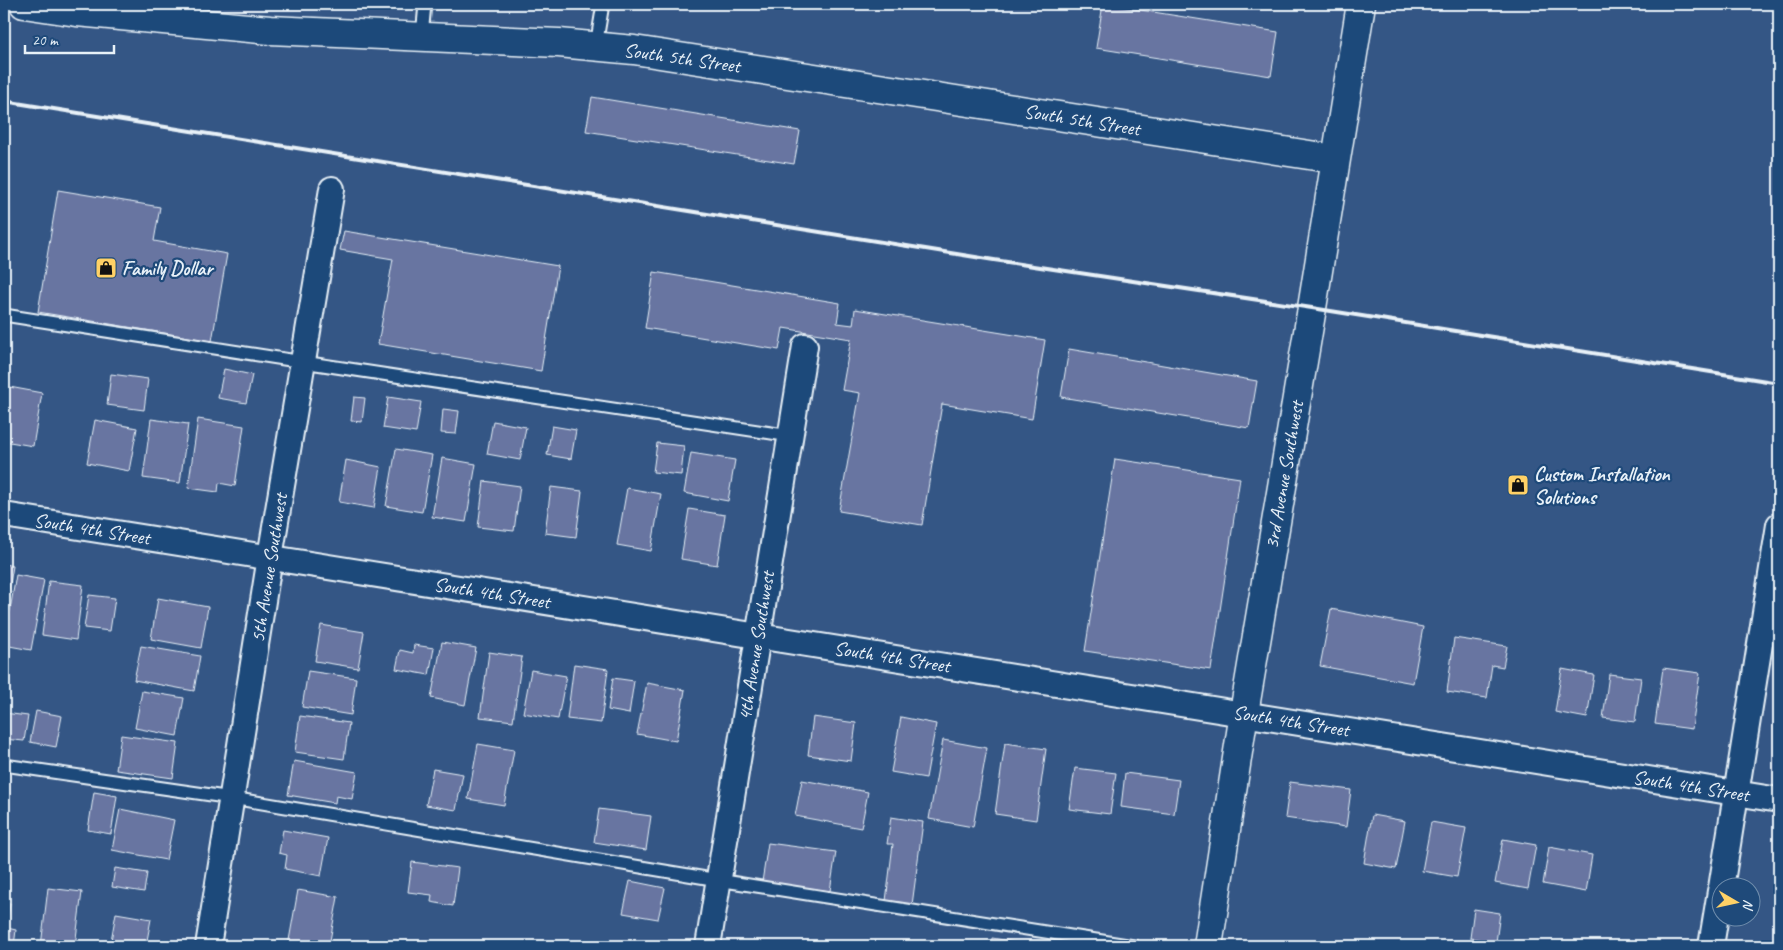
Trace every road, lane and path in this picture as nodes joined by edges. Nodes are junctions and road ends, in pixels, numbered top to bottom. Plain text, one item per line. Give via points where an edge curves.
1 (24, 4) edge
2 (424, 4) edge
3 (602, 4) edge
4 (1361, 4) edge
5 (78, 8) edge
6 (422, 36) junction
7 (596, 46) junction
8 (1335, 159) junction
9 (332, 189) dead end
10 (4, 315) edge
11 (805, 346) dead end
12 (303, 362) junction
13 (791, 436) junction
14 (4, 515) edge
15 (1779, 525) edge
16 (270, 557) junction
17 (758, 636) junction
18 (1244, 713) junction
19 (4, 765) edge
20 (1737, 794) junction
21 (232, 798) junction
22 (1779, 800) edge
23 (1723, 878) edge
24 (718, 880) junction
25 (1714, 928) edge
26 (208, 946) edge
27 (708, 946) edge
28 (1134, 946) edge
29 (1208, 946) edge
30 (1711, 946) edge

1 - 5 street, South 5th Street
2 - 6 lane
3 - 7 lane
4 - 8 street, 3rd Avenue Southwest
5 - 6 street, South 5th Street via 270,30
6 - 7 street, South 5th Street
7 - 8 street, South 5th Street
8 - 18 street, 3rd Avenue Southwest
9 - 12 street, 5th Avenue Southwest
10 - 12 lane
11 - 13 street, 4th Avenue Southwest
12 - 13 lane
12 - 16 street, 5th Avenue Southwest
13 - 17 street, 4th Avenue Southwest
14 - 16 street, South 4th Street
15 - 20 street
16 - 17 street, South 4th Street
16 - 21 street, 5th Avenue Southwest
17 - 18 street, South 4th Street
17 - 24 street, 4th Avenue Southwest
18 - 20 street, South 4th Street
18 - 29 street, 3rd Avenue Southwest
19 - 21 lane
20 - 22 street, South 4th Street
20 - 23 street
21 - 24 lane
21 - 26 street, 5th Avenue Southwest
24 - 27 street, 4th Avenue Southwest
24 - 28 lane
25 - 30 street

